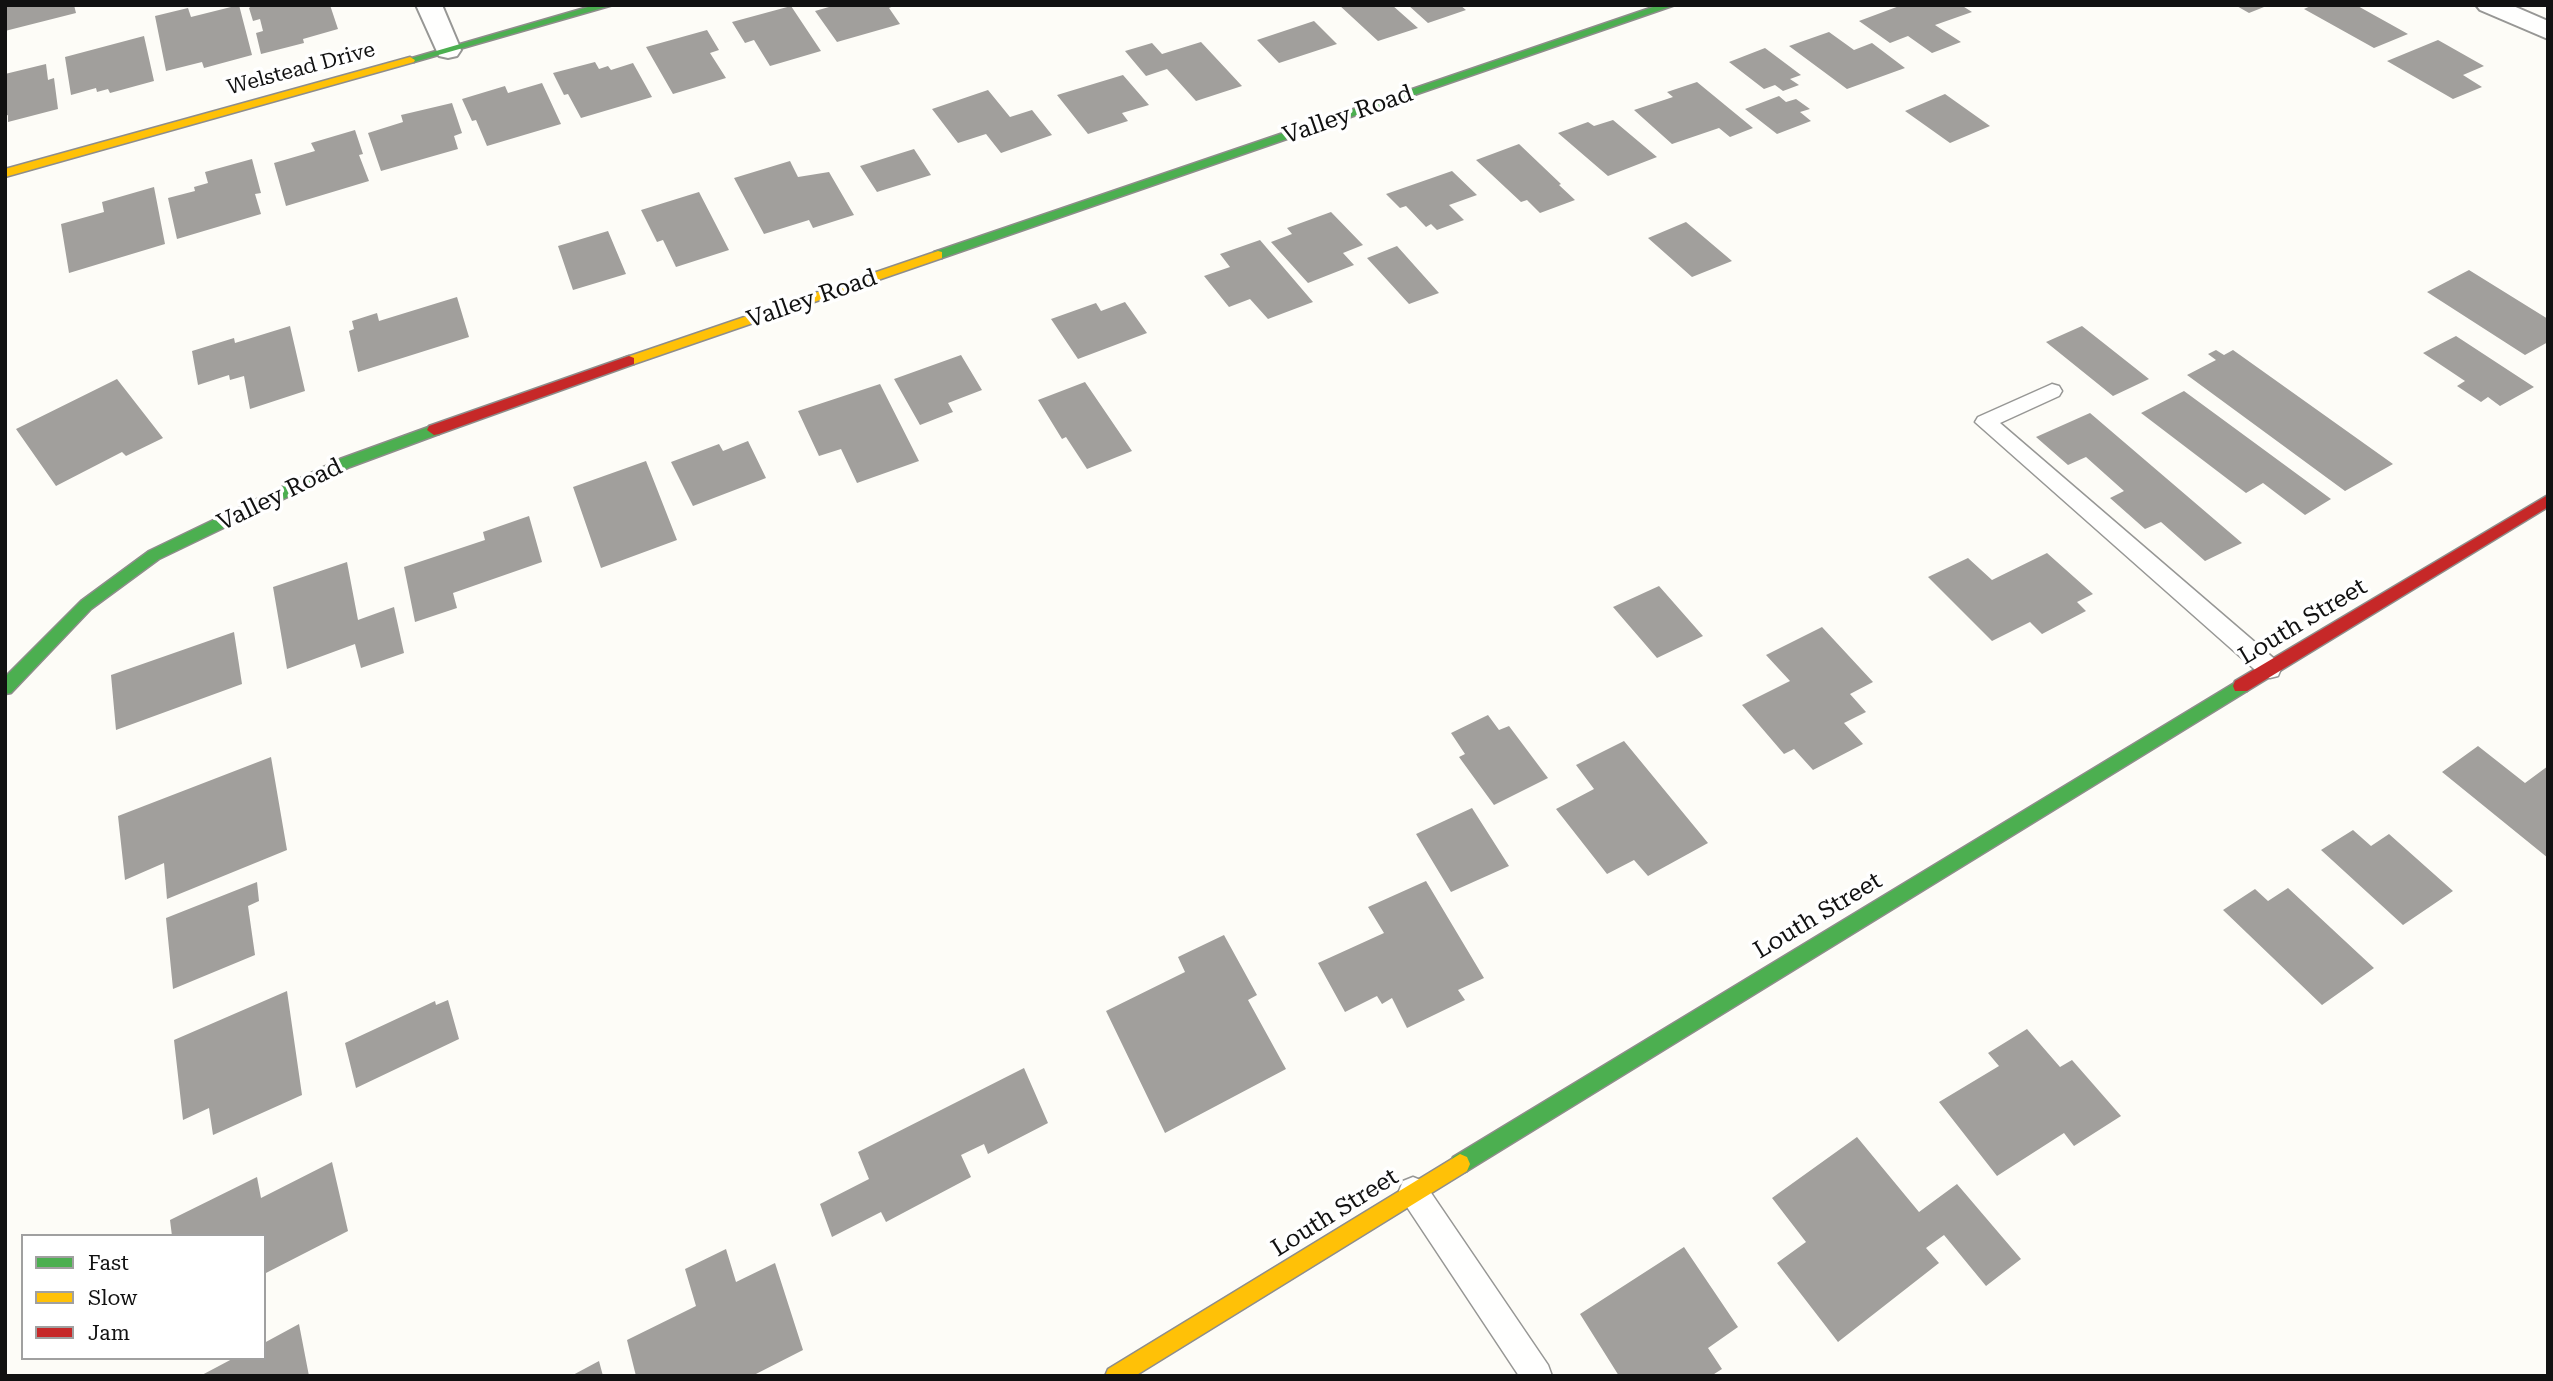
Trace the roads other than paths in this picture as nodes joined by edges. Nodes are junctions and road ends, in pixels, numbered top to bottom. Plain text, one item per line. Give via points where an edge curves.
1 (429, 5) edge
2 (608, 5) edge
3 (1670, 5) edge
4 (2489, 5) edge
5 (2548, 31) edge
6 (448, 50) junction
7 (5, 173) edge
8 (2052, 391) dead end
9 (2548, 500) edge
10 (2270, 669) junction
11 (5, 688) edge
12 (1413, 1191) junction
13 (1115, 1376) edge
14 (1537, 1376) edge

1 - 6 street
2 - 6 street, Welstead Drive
3 - 11 street, Valley Road via 523,397 345,463 154,555 86,605
4 - 5 street
6 - 7 street, Welstead Drive
8 - 10 lane via 1985,422
9 - 10 street, Louth Street
10 - 12 street, Louth Street
12 - 13 street, Louth Street
12 - 14 lane

